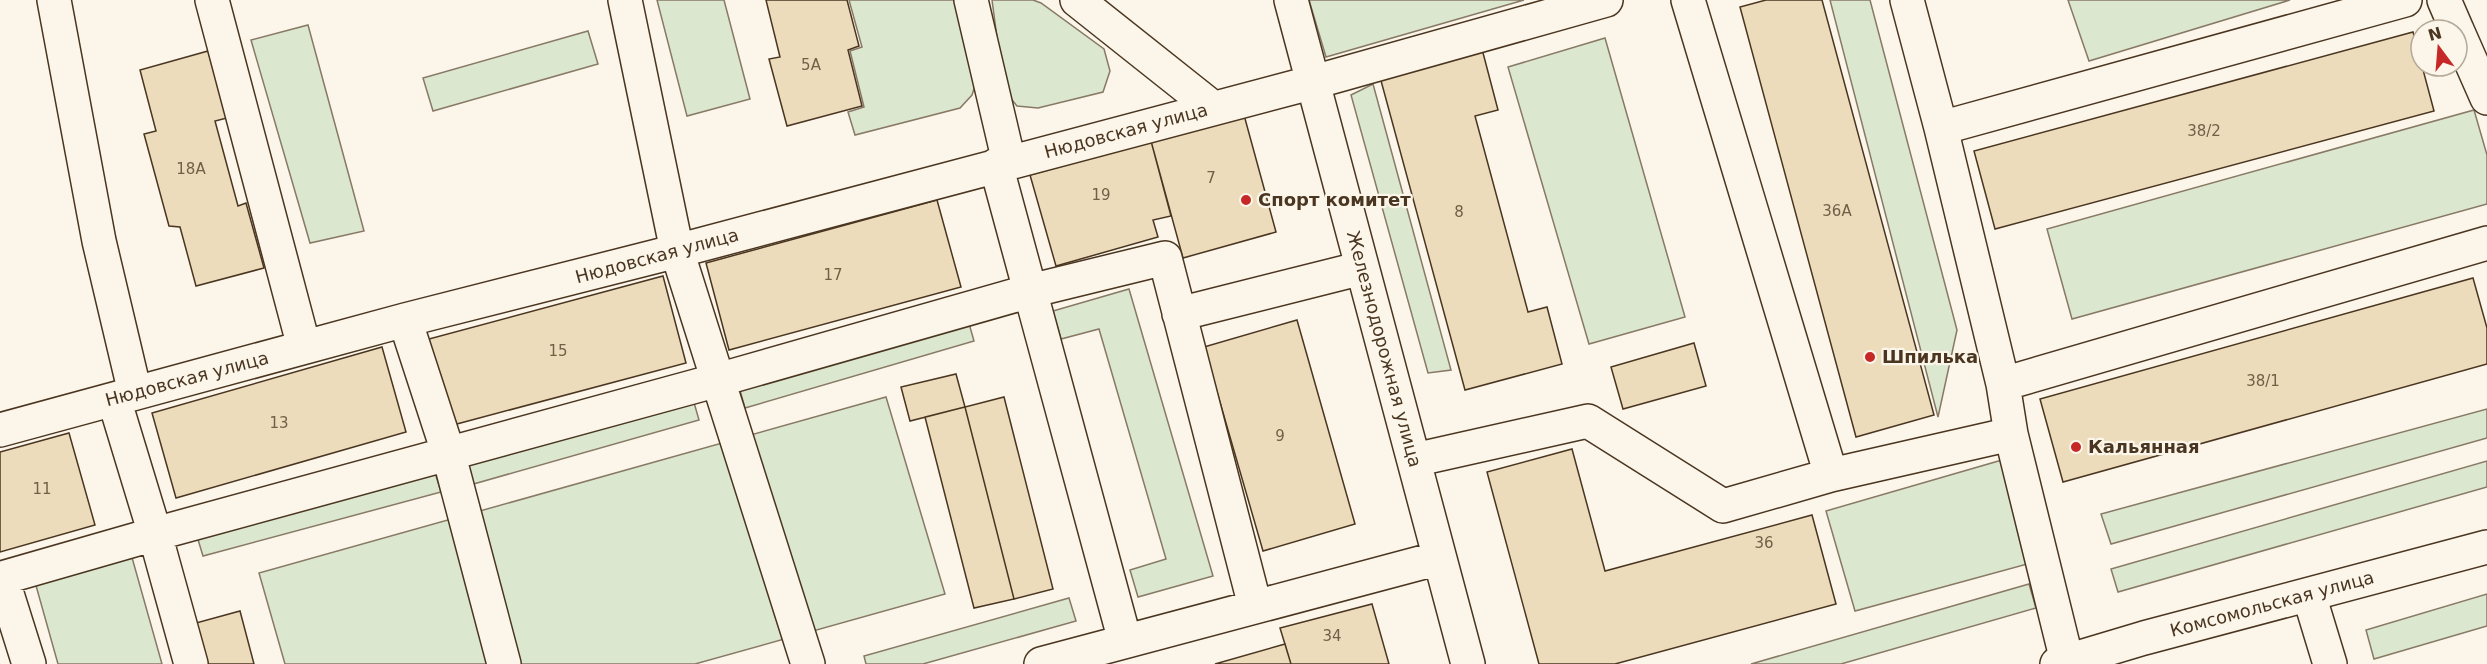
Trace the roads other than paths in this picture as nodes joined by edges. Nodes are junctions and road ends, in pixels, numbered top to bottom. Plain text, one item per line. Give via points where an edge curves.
1 (54, 0) edge
2 (212, 0) edge
3 (625, 0) edge
4 (971, 0) edge
5 (1077, 0) edge
6 (1291, 0) edge
7 (1606, 0) edge
8 (1688, 0) edge
9 (1908, 0) edge
10 (2405, 0) edge
11 (2444, 0) edge
12 (2452, 18) edge
13 (2469, 57) edge
14 (1314, 81) junction
15 (2487, 98) edge
16 (1213, 108) junction
17 (1941, 128) junction
18 (1003, 163) junction
19 (2487, 243) edge
20 (677, 251) junction
21 (1362, 268) junction
22 (1030, 291) junction
23 (1179, 314) junction
24 (405, 320) junction
25 (304, 348) junction
26 (718, 380) junction
27 (2003, 384) junction
28 (124, 396) junction
29 (0, 429) edge
30 (2011, 434) junction
31 (448, 452) junction
32 (1414, 460) junction
33 (1831, 475) junction
34 (155, 534) junction
35 (2487, 547) edge
36 (1439, 558) junction
37 (2309, 596) junction
38 (1255, 606) junction
39 (9, 626) edge
40 (1125, 641) junction
41 (2062, 663) edge
42 (29, 664) edge
43 (191, 664) edge
44 (504, 664) edge
45 (808, 664) edge
46 (1041, 664) edge
47 (1468, 664) edge
48 (2330, 664) edge

1 - 28 street
2 - 25 street
3 - 20 street
4 - 18 street
5 - 16 street
6 - 14 street, Железнодорожная улица
7 - 14 street, Нюдовская улица
8 - 33 street
9 - 17 street
10 - 17 street
11 - 12 street
13 - 15 street
14 - 16 street, Нюдовская улица
14 - 21 street, Железнодорожная улица
16 - 18 street, Нюдовская улица
17 - 27 street
18 - 20 street, Нюдовская улица
18 - 22 street
19 - 27 street
20 - 24 street, Нюдовская улица
20 - 26 street
21 - 23 street
21 - 32 street, Железнодорожная улица
22 - 23 street via 1165,258
22 - 26 street
22 - 40 street
23 - 38 street
24 - 25 street, Нюдовская улица
24 - 31 street
25 - 28 street, Нюдовская улица
26 - 31 street
26 - 45 street
27 - 30 street
28 - 29 street, Нюдовская улица
28 - 34 street
30 - 33 street
30 - 41 street
31 - 34 street
31 - 44 street
32 - 33 street via 1588,421 1723,506
32 - 36 street, Железнодорожная улица
34 - 39 street via 2,578
34 - 43 street
35 - 37 street, Комсомольская улица
36 - 38 street
36 - 47 street, Железнодорожная улица
37 - 41 street, Комсомольская улица
37 - 48 street
38 - 40 street
39 - 42 street
40 - 46 street

